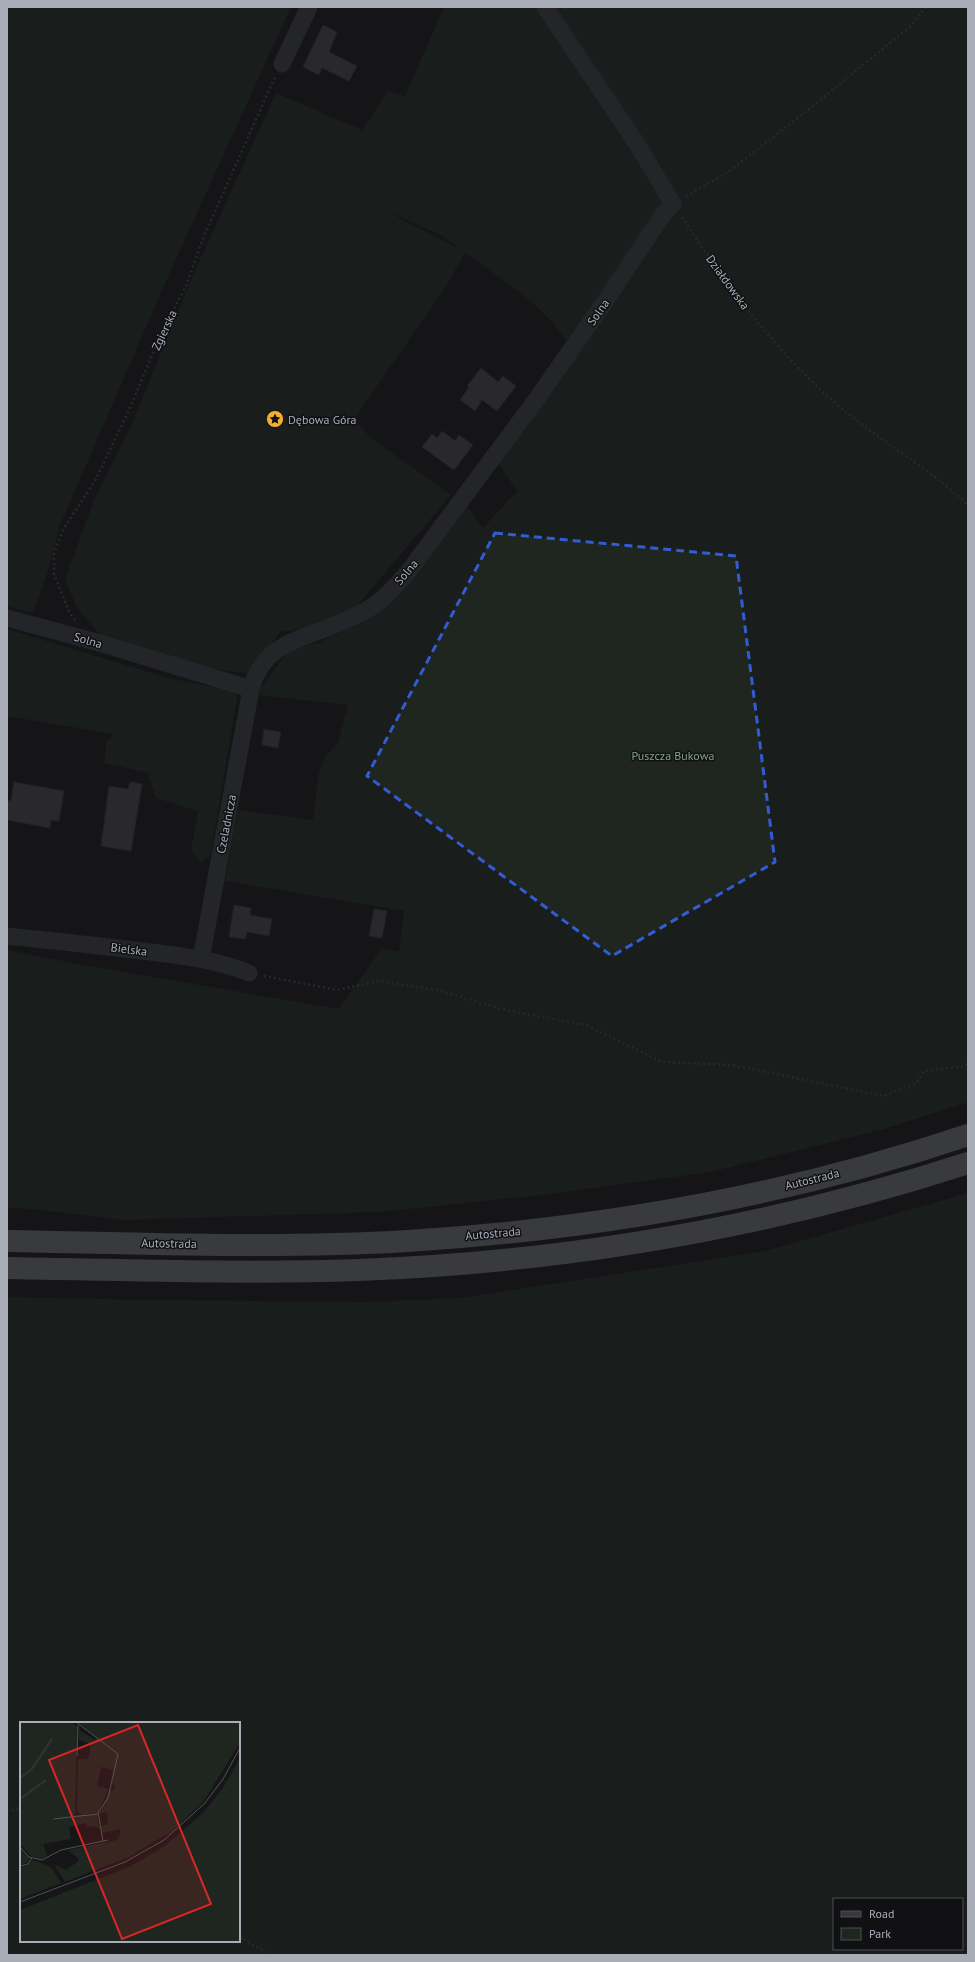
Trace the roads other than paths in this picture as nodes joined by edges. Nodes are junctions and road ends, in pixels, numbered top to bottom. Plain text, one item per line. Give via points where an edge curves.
1 (309, 7) edge
2 (545, 7) edge
3 (282, 64) road end
4 (7, 618) edge
5 (251, 689) junction
6 (7, 936) edge
7 (201, 958) junction
8 (249, 973) road end
9 (968, 1135) edge
10 (968, 1163) edge
11 (7, 1241) edge
12 (7, 1268) edge

1 - 3 street
2 - 5 street, Solna via 637,144 673,204 664,213 538,397 408,572 372,607 326,629 289,642 277,650 265,660
4 - 5 street, Solna
5 - 7 street, Czeladnicza
6 - 7 street, Bielska
7 - 8 street, Bielska
9 - 11 highway, Autostrada via 781,1187 675,1210 567,1226 406,1241 324,1244
10 - 12 highway via 890,1187 753,1221 654,1240 521,1258 421,1267 334,1271

